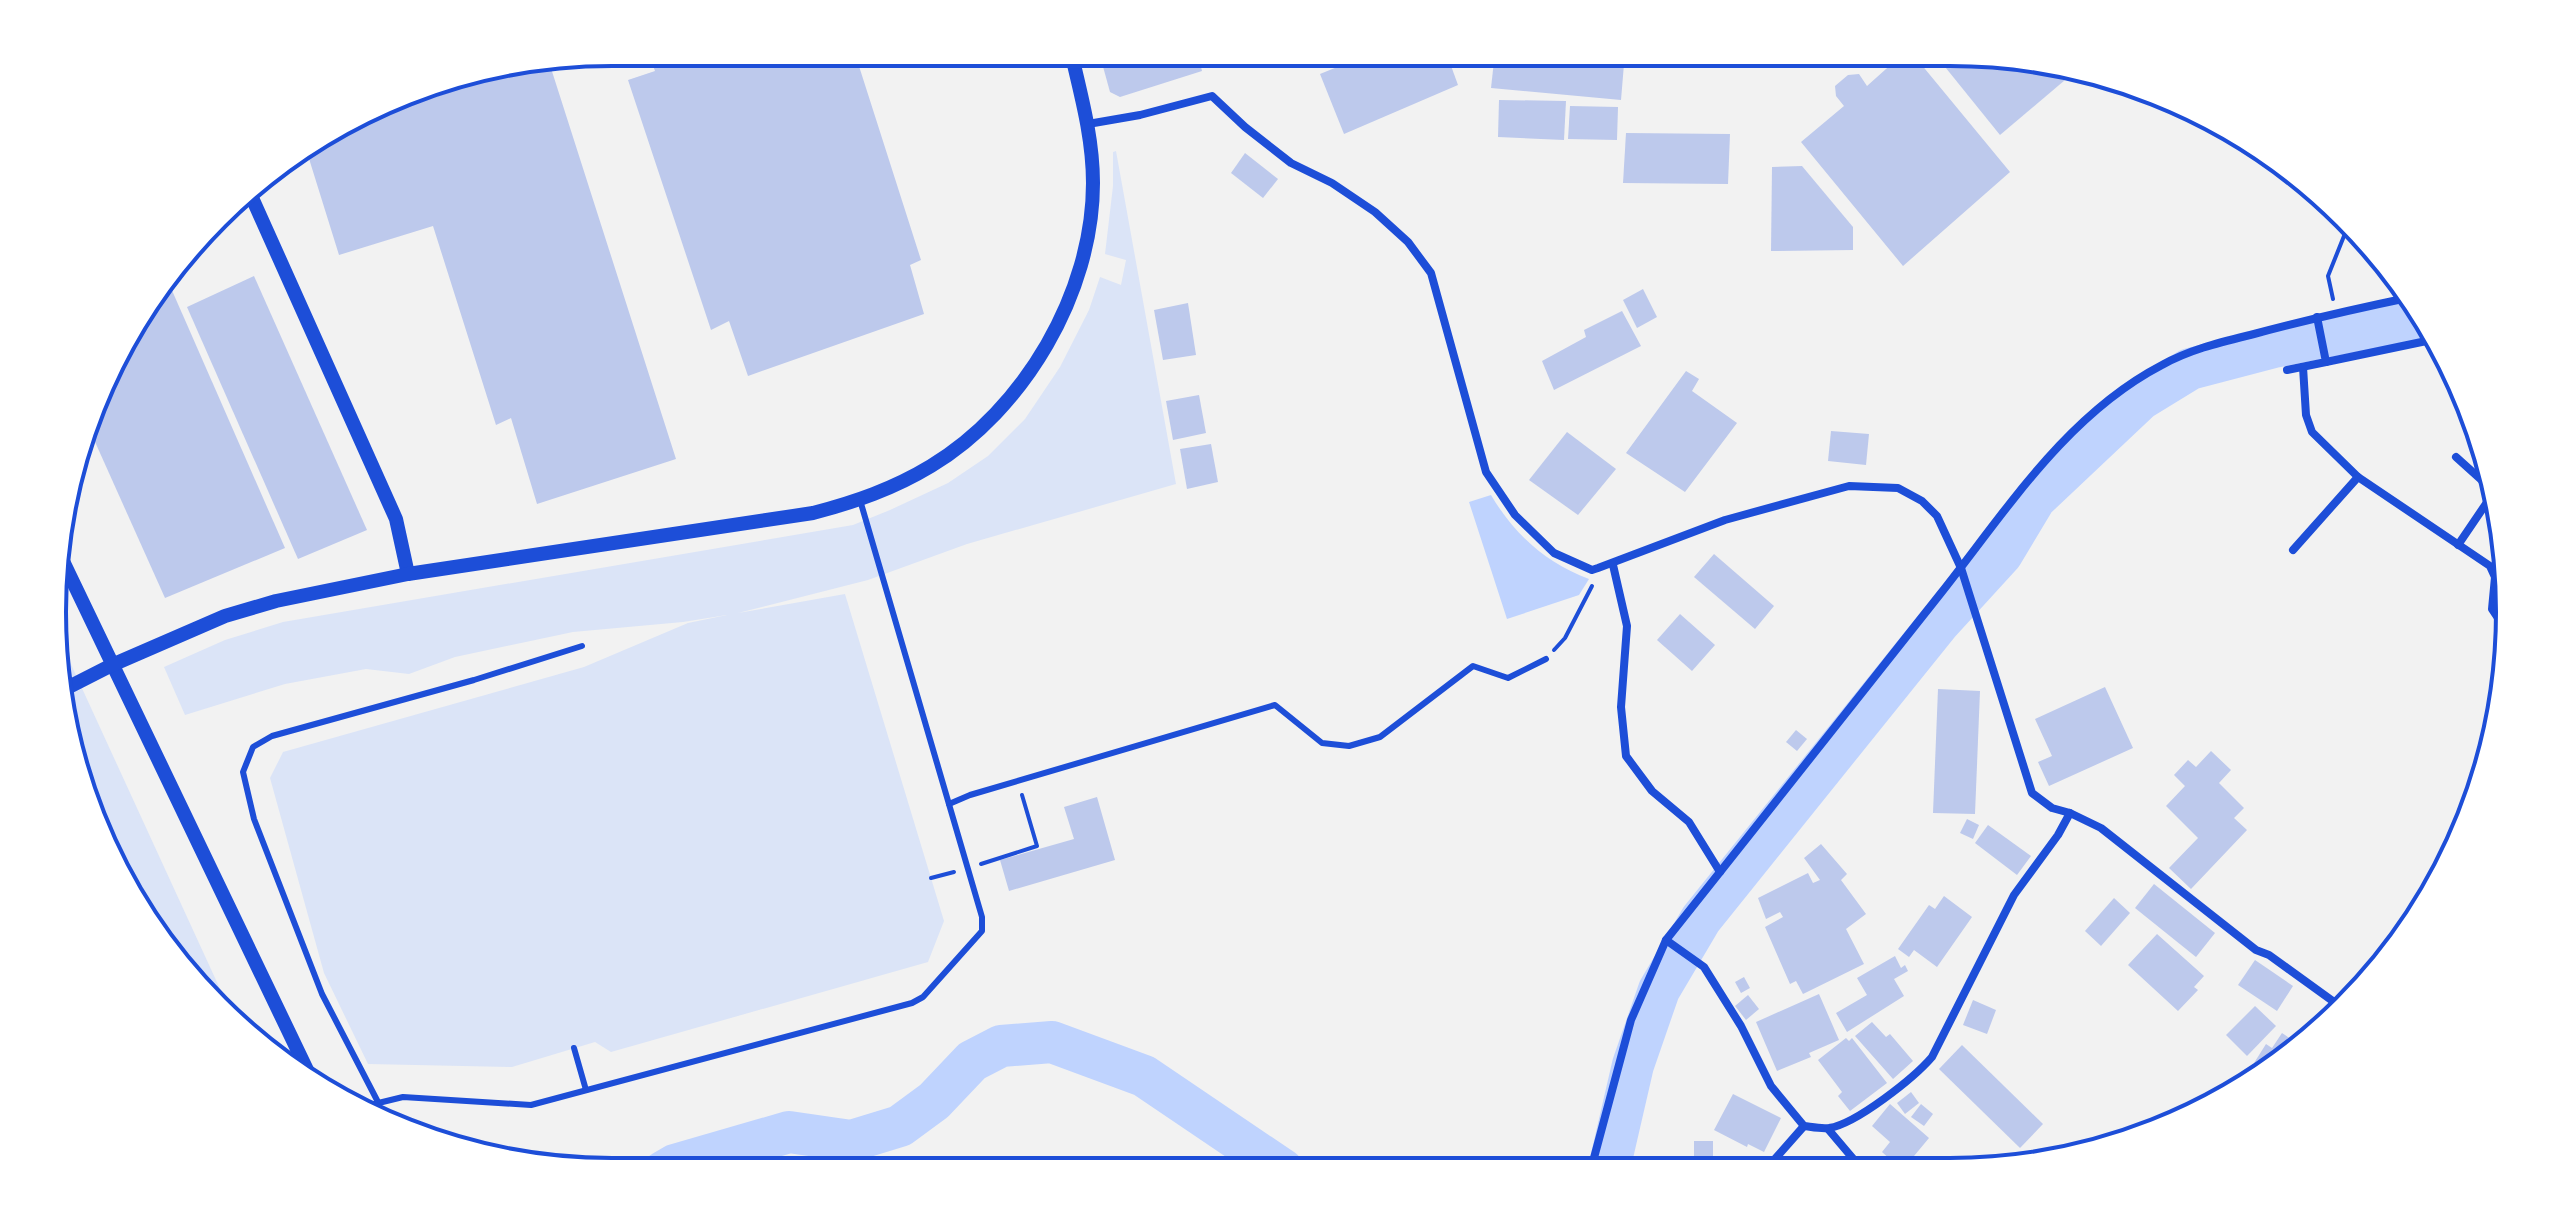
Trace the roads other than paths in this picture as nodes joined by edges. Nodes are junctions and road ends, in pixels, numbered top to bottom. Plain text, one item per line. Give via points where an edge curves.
1 (1074, 66) edge
2 (1088, 124) junction
3 (253, 200) edge
4 (2398, 300) edge
5 (2318, 320) junction
6 (2424, 341) edge
7 (2325, 357) junction
8 (2303, 367) junction
9 (2287, 370) dead end
10 (2456, 457) dead end
11 (2358, 477) junction
12 (2479, 477) edge
13 (860, 500) junction
14 (2486, 505) edge
15 (2458, 545) junction
16 (2293, 550) dead end
17 (1613, 565) junction
18 (68, 571) edge
19 (1962, 573) junction
20 (408, 574) junction
21 (2496, 615) edge
22 (582, 646) dead end
23 (1546, 659) dead end
24 (112, 665) junction
25 (71, 686) edge
26 (949, 804) junction
27 (2070, 813) junction
28 (1720, 872) junction
29 (1666, 940) junction
30 (2333, 1001) edge
31 (574, 1048) dead end
32 (303, 1062) edge
33 (586, 1090) junction
34 (379, 1104) joint
35 (1804, 1126) junction
36 (1828, 1129) junction
37 (1594, 1158) edge
38 (1776, 1158) edge
39 (1853, 1158) edge

1 - 2 street
2 - 13 street via 1090,223 1082,263 1052,339 996,415 966,441 933,465
2 - 17 street via 1212,96 1291,163 1375,212 1408,242 1431,273 1486,472 1515,515 1554,553 1592,570
3 - 20 street via 396,519
4 - 5 street
5 - 7 street
5 - 19 street via 2197,349 2161,365 2117,395 2026,481
6 - 7 street
7 - 8 street
8 - 9 street
8 - 11 street via 2312,432
10 - 12 street
11 - 15 street
11 - 16 street
13 - 20 street via 813,513
13 - 26 lane
14 - 15 street
15 - 21 street via 2490,566
17 - 19 street via 1725,520 1849,486 1898,488 1922,501 1937,516
17 - 28 street via 1627,626 1621,707 1626,756 1652,791 1689,822
18 - 24 street
19 - 27 street via 2032,793
19 - 28 street
20 - 24 street via 225,616
22 - 34 lane via 272,736 253,747 243,772 254,819 322,994
23 - 26 lane via 1508,678 1473,666 1380,737 1349,746 1322,743 1275,705
24 - 25 street
24 - 32 street
26 - 33 lane via 982,931 923,997
27 - 30 street via 2101,828 2256,950
27 - 36 street via 2014,895 1932,1057 1918,1074 1849,1122
28 - 29 street
29 - 35 street via 1704,967 1771,1086
29 - 37 street via 1631,1020
31 - 33 lane
33 - 34 lane via 531,1105 403,1097
35 - 36 street
35 - 38 street
36 - 39 street

